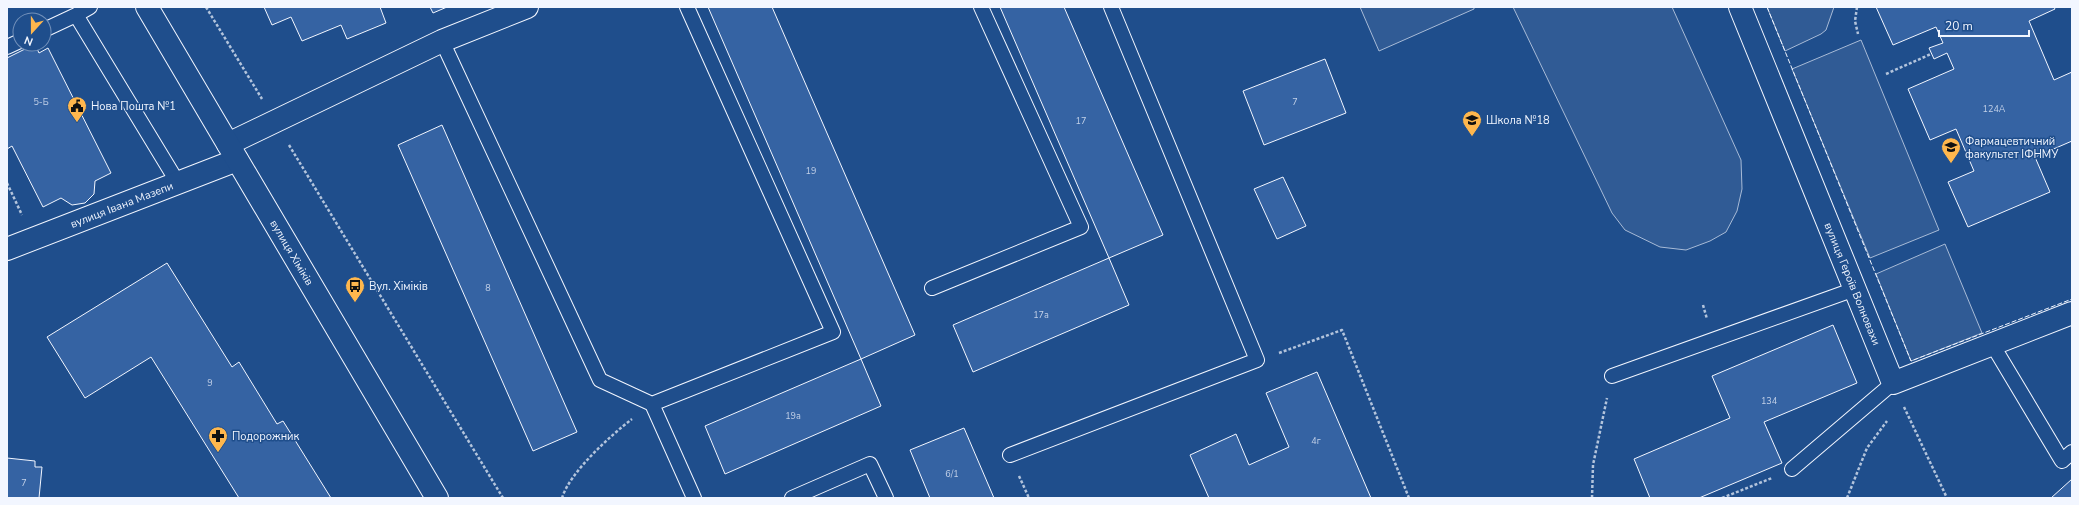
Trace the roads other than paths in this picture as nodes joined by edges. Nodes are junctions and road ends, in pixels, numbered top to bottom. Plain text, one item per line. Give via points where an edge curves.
1 (90, 7) edge
2 (147, 7) edge
3 (527, 7) edge
4 (687, 7) edge
5 (981, 7) edge
6 (1111, 7) edge
7 (1740, 7) edge
8 (76, 15) junction
9 (52, 26) edge
10 (442, 41) junction
11 (232, 152) junction
12 (178, 183) junction
13 (7, 249) edge
14 (932, 288) dead end
15 (1855, 289) junction
16 (2072, 312) edge
17 (1992, 344) junction
18 (1612, 376) road end
19 (1893, 383) junction
20 (652, 404) junction
21 (2072, 452) edge
22 (1010, 455) dead end
23 (1792, 469) road end
24 (437, 498) edge
25 (694, 498) edge
26 (792, 498) edge
27 (886, 498) edge

1 - 8 lane
2 - 11 street, вулиця Хіміків
3 - 10 street, вулиця Івана Мазепи
4 - 20 lane via 833,332
5 - 14 lane via 1081,227
6 - 22 lane via 1257,360
7 - 15 street, вулиця Героїв Волновахи
8 - 9 lane
8 - 12 lane
10 - 11 street, вулиця Івана Мазепи via 275,122
10 - 20 lane via 600,380
11 - 12 street, вулиця Івана Мазепи
11 - 24 street, вулиця Хіміків
12 - 13 street, вулиця Івана Мазепи
15 - 18 lane
15 - 19 street, вулиця Героїв Волновахи
16 - 17 street
17 - 19 street
17 - 21 lane via 2062,461
19 - 23 lane
20 - 25 lane
26 - 27 lane via 870,464

